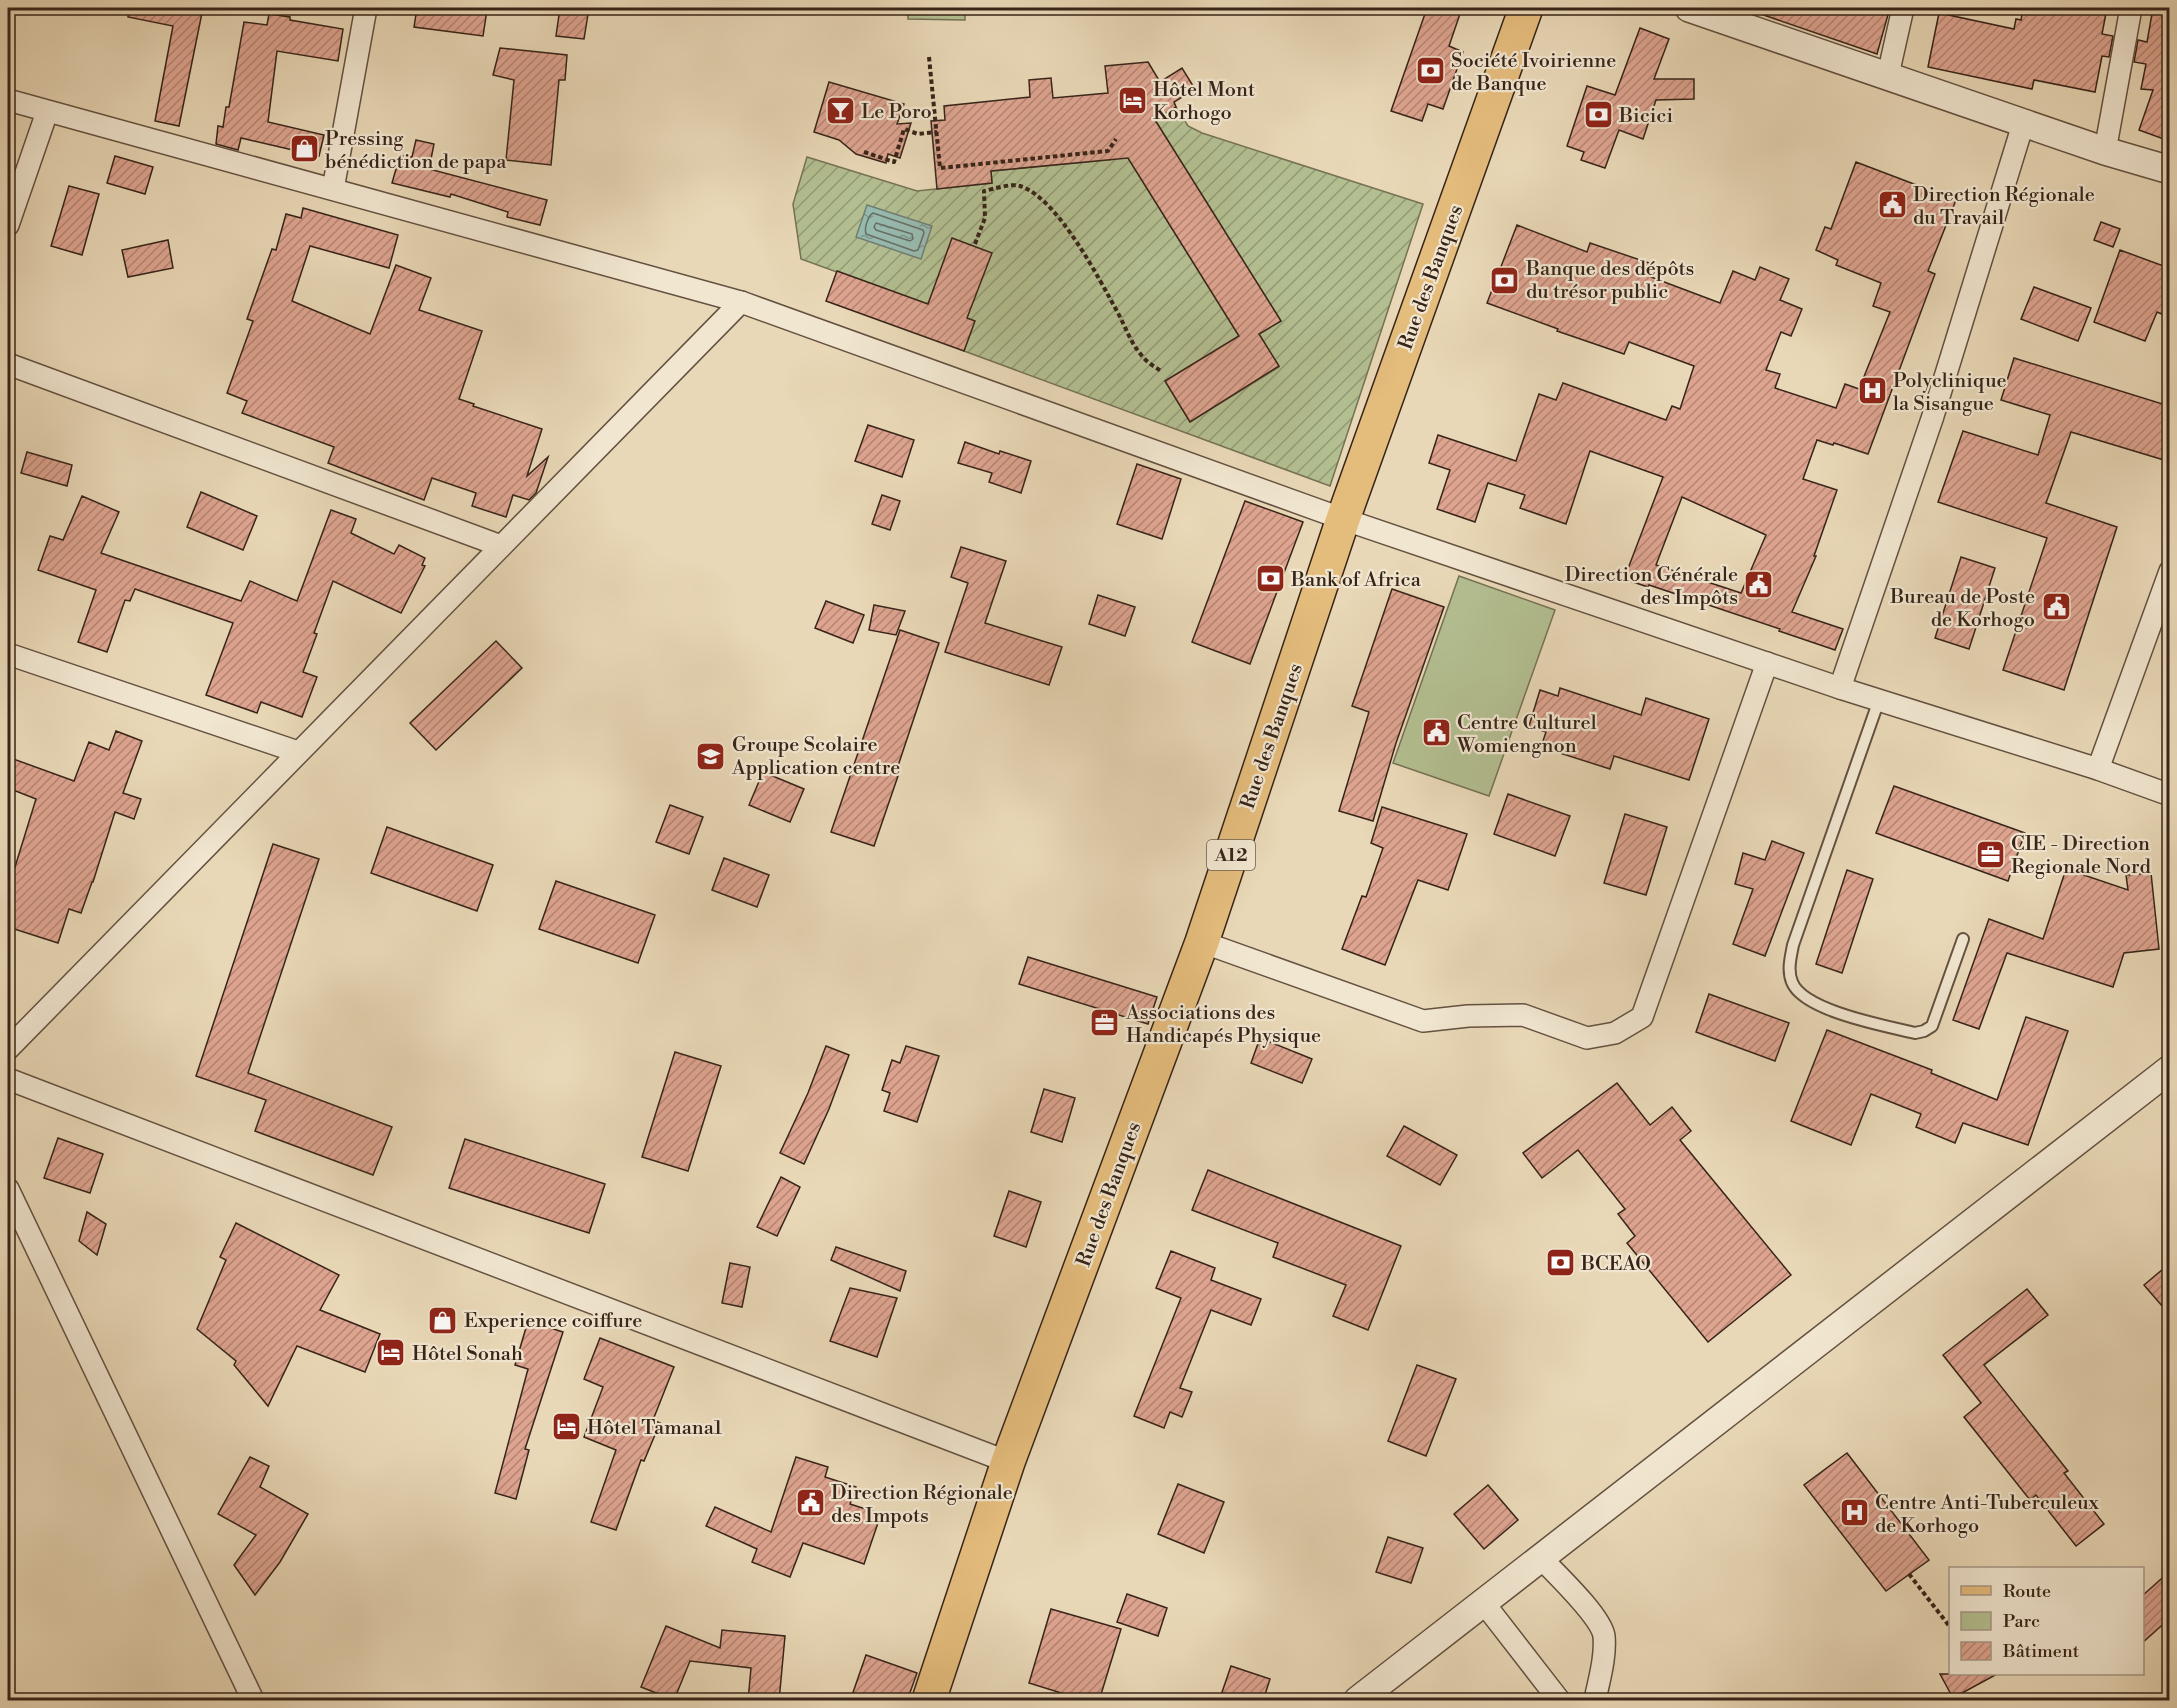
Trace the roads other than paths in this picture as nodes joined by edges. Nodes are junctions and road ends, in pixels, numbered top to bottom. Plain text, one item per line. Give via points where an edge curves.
1 (366, 8) edge
2 (1526, 8) edge
3 (1689, 8) edge
4 (1903, 8) edge
5 (2131, 8) edge
6 (1888, 75) junction
7 (8, 100) edge
8 (47, 112) junction
9 (2024, 122) junction
10 (2105, 151) junction
11 (2169, 170) edge
12 (333, 189) junction
13 (8, 225) edge
14 (741, 302) junction
15 (8, 364) edge
16 (1343, 519) junction
17 (501, 546) junction
18 (2169, 571) edge
19 (8, 654) edge
20 (1767, 663) junction
21 (1840, 688) junction
22 (1879, 700) junction
23 (298, 752) junction
24 (2098, 769) junction
25 (2169, 795) edge
26 (1964, 939) dead end
27 (1202, 942) junction
28 (8, 1049) edge
29 (2169, 1070) edge
30 (8, 1079) edge
31 (8, 1189) edge
32 (1008, 1462) junction
33 (1540, 1557) junction
34 (1483, 1602) junction
35 (253, 1701) edge
36 (928, 1701) edge
37 (1358, 1701) edge
38 (1559, 1701) edge
39 (1595, 1701) edge

1 - 12 street
2 - 16 main road, Rue des Banques / A12
3 - 6 street
4 - 6 street
5 - 10 street
6 - 9 street
7 - 8 street
8 - 12 street
8 - 13 street
9 - 10 street
9 - 21 street via 1932,416
10 - 11 street
12 - 14 street
14 - 16 street
14 - 17 street
15 - 17 street
16 - 20 street
16 - 27 main road, Rue des Banques / A12
17 - 23 street
18 - 24 street
19 - 23 street
20 - 21 street
20 - 27 street via 1642,1017 1615,1033 1587,1038 1522,1015 1423,1021
21 - 22 street
22 - 24 street
22 - 26 lane via 1793,945 1789,963 1792,982 1802,995 1837,1014 1915,1034 1932,1026
23 - 28 street
24 - 25 street
27 - 32 main road, Rue des Banques / A12
29 - 33 street
30 - 32 street
31 - 35 street
32 - 36 main road, Rue des Banques / A12
33 - 34 street
33 - 39 street via 1582,1600 1604,1634
34 - 37 street
34 - 38 street

